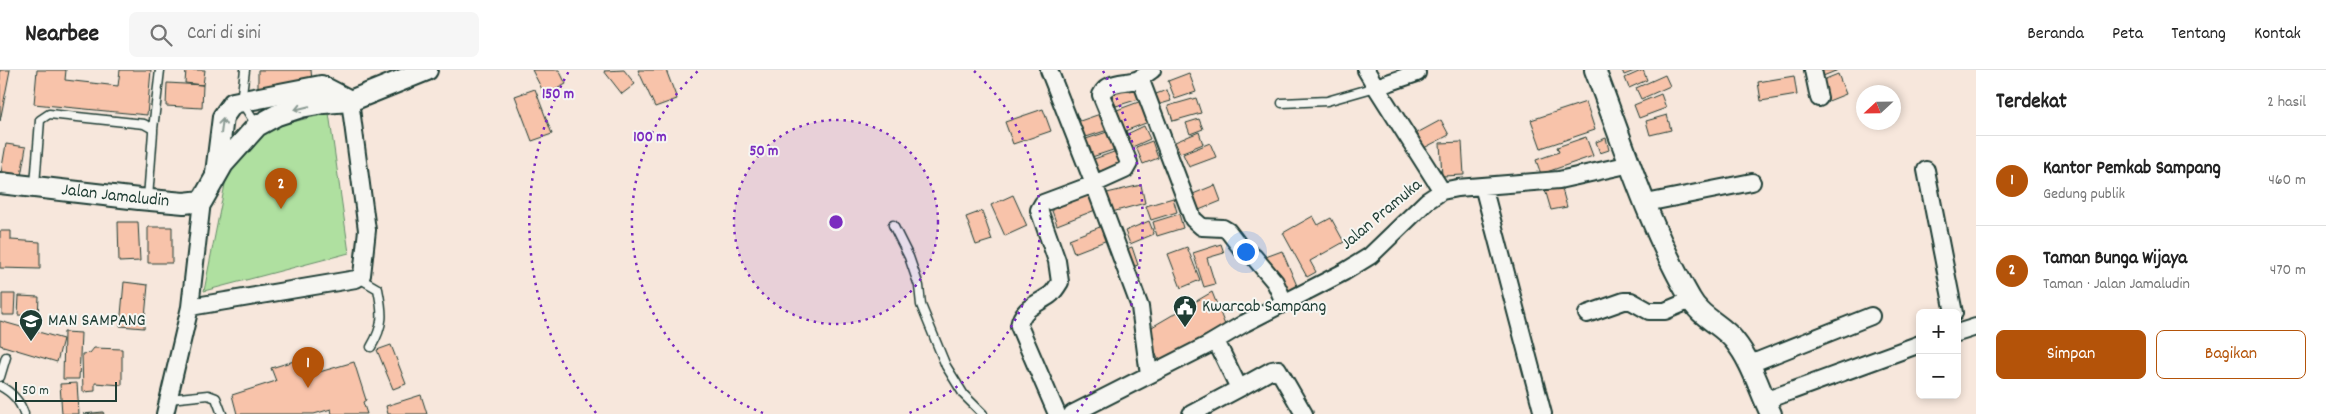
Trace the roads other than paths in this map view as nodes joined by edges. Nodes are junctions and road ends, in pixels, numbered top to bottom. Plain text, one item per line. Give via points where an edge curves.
1 (160, 70) edge
2 (245, 70) edge
3 (427, 70) edge
4 (1049, 70) edge
5 (1366, 70) edge
6 (1595, 70) edge
7 (1813, 70) edge
8 (1417, 73) dead end
9 (1146, 74) edge
10 (1376, 87) junction
11 (1819, 98) dead end
12 (241, 101) junction
13 (350, 101) junction
14 (1282, 103) dead end
15 (257, 126) junction
16 (153, 129) junction
17 (1631, 164) junction
18 (1926, 170) dead end
19 (216, 175) junction
20 (1752, 182) dead end
21 (0, 183) edge
22 (1094, 184) junction
23 (1483, 186) junction
24 (35, 187) junction
25 (1442, 191) junction
26 (148, 200) junction
27 (202, 201) junction
28 (1646, 203) junction
29 (893, 225) dead end
30 (360, 278) junction
31 (1691, 300) junction
32 (1284, 302) junction
33 (190, 307) junction
34 (1953, 309) edge
35 (1587, 314) dead end
36 (1871, 316) dead end
37 (1976, 327) edge
38 (1961, 331) edge
39 (1216, 341) junction
40 (1916, 346) edge
41 (371, 347) dead end
42 (6, 357) dead end
43 (1750, 364) junction
44 (1149, 375) junction
45 (0, 377) edge
46 (0, 386) edge
47 (1242, 386) junction
48 (167, 407) edge
49 (1768, 407) edge
50 (24, 414) edge
51 (222, 414) edge
52 (983, 414) edge
53 (1057, 414) edge
54 (1072, 414) edge
55 (1191, 414) edge
56 (1304, 414) edge
57 (1543, 414) edge

1 - 16 lane
2 - 12 lane
3 - 13 street
4 - 22 street
5 - 10 street
6 - 17 street
7 - 11 street
8 - 10 street
9 - 22 street via 1103,90 1101,95 1129,163 1125,170
9 - 32 street via 1193,219 1202,227 1228,231 1275,282
10 - 14 lane via 1327,101
10 - 25 street
12 - 13 street via 321,86
12 - 15 lane
19 -> 12 street via 223,117 233,103
13 -> 15 street via 301,107
13 - 30 street via 367,230
15 - 19 street
16 - 24 lane via 144,124 49,114 40,120
16 - 26 lane
17 - 23 street, Jalan Pramuka via 1559,180
17 - 28 street
18 - 34 street
19 - 27 street
20 - 28 street
21 - 24 street, Jalan Jamaludin
22 - 44 street via 1140,308
22 - 53 street via 1042,203 1040,210 1057,261 1060,282 1052,294 1029,307 1020,318 1019,326
23 - 25 street, Jalan Pramuka
23 - 57 street
24 - 26 street, Jalan Jamaludin
25 - 32 street, Jalan Pramuka via 1427,201 1370,256
26 - 27 street, Jalan Jamaludin
27 - 33 street
28 - 31 street
29 - 52 lane via 909,257 919,286 921,305 946,366 964,395
30 - 33 street
30 - 41 lane via 378,290 382,310 381,331
31 - 35 street via 1665,311 1650,310 1624,301
31 - 43 street via 1700,312 1732,338
32 - 39 street, Jalan Pramuka
33 - 48 street
36 - 43 street
37 - 38 street
39 - 44 street, Jalan Pramuka
39 - 47 street via 1237,384
40 - 49 street
42 - 45 lane
43 - 49 street
44 - 54 street, Jalan Pramuka
46 - 50 lane via 20,402
47 - 55 street
47 - 56 street via 1278,369
48 - 51 lane via 208,395 216,398

